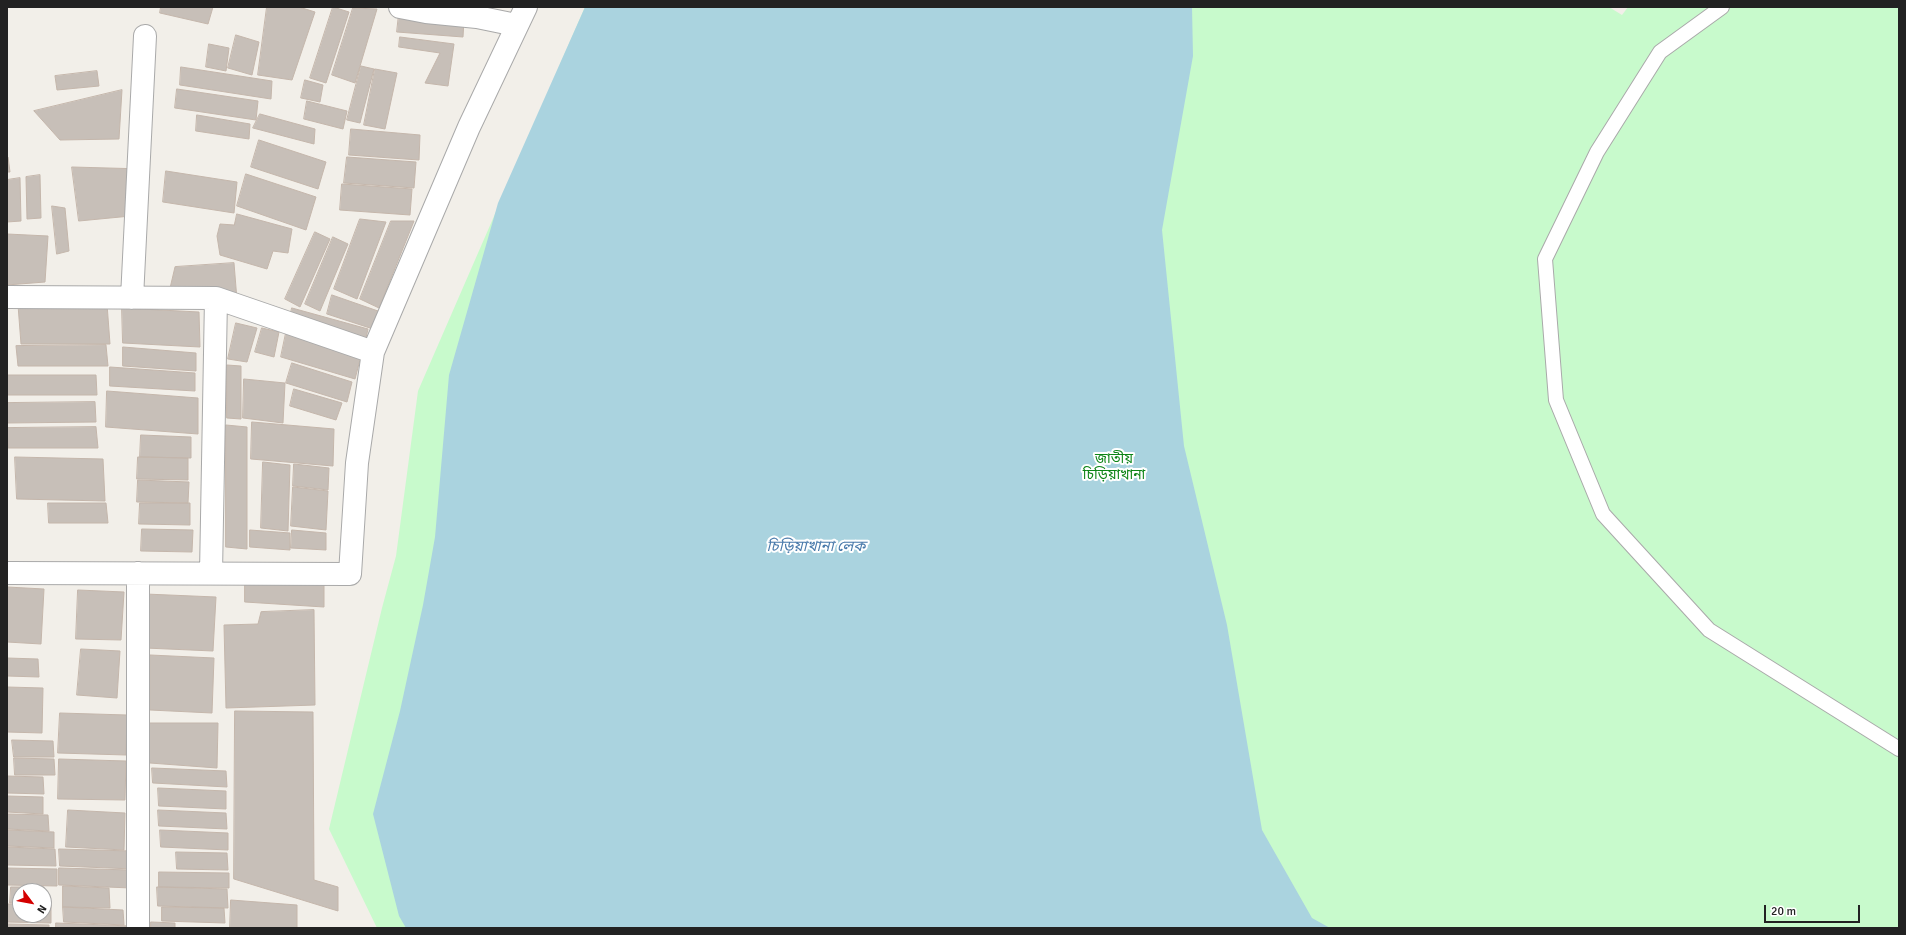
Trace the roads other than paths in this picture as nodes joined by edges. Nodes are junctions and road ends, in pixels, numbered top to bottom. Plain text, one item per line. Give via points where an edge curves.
1 (400, 7) edge
2 (1722, 7) edge
3 (521, 16) edge
4 (145, 36) dead end
5 (7, 297) edge
6 (132, 298) junction
7 (216, 298) junction
8 (373, 352) junction
9 (7, 573) edge
10 (138, 573) junction
11 (211, 573) junction
12 (1899, 749) edge
13 (138, 928) edge

1 - 3 street via 477,17
2 - 12 lane via 1660,52 1597,152 1545,259 1556,400 1604,514 1709,630
3 - 8 street via 469,127
4 - 6 street
5 - 6 street
6 - 7 street
7 - 8 street
7 - 11 street
8 - 11 street via 357,463 350,574
9 - 10 street
10 - 11 street
10 - 13 street

